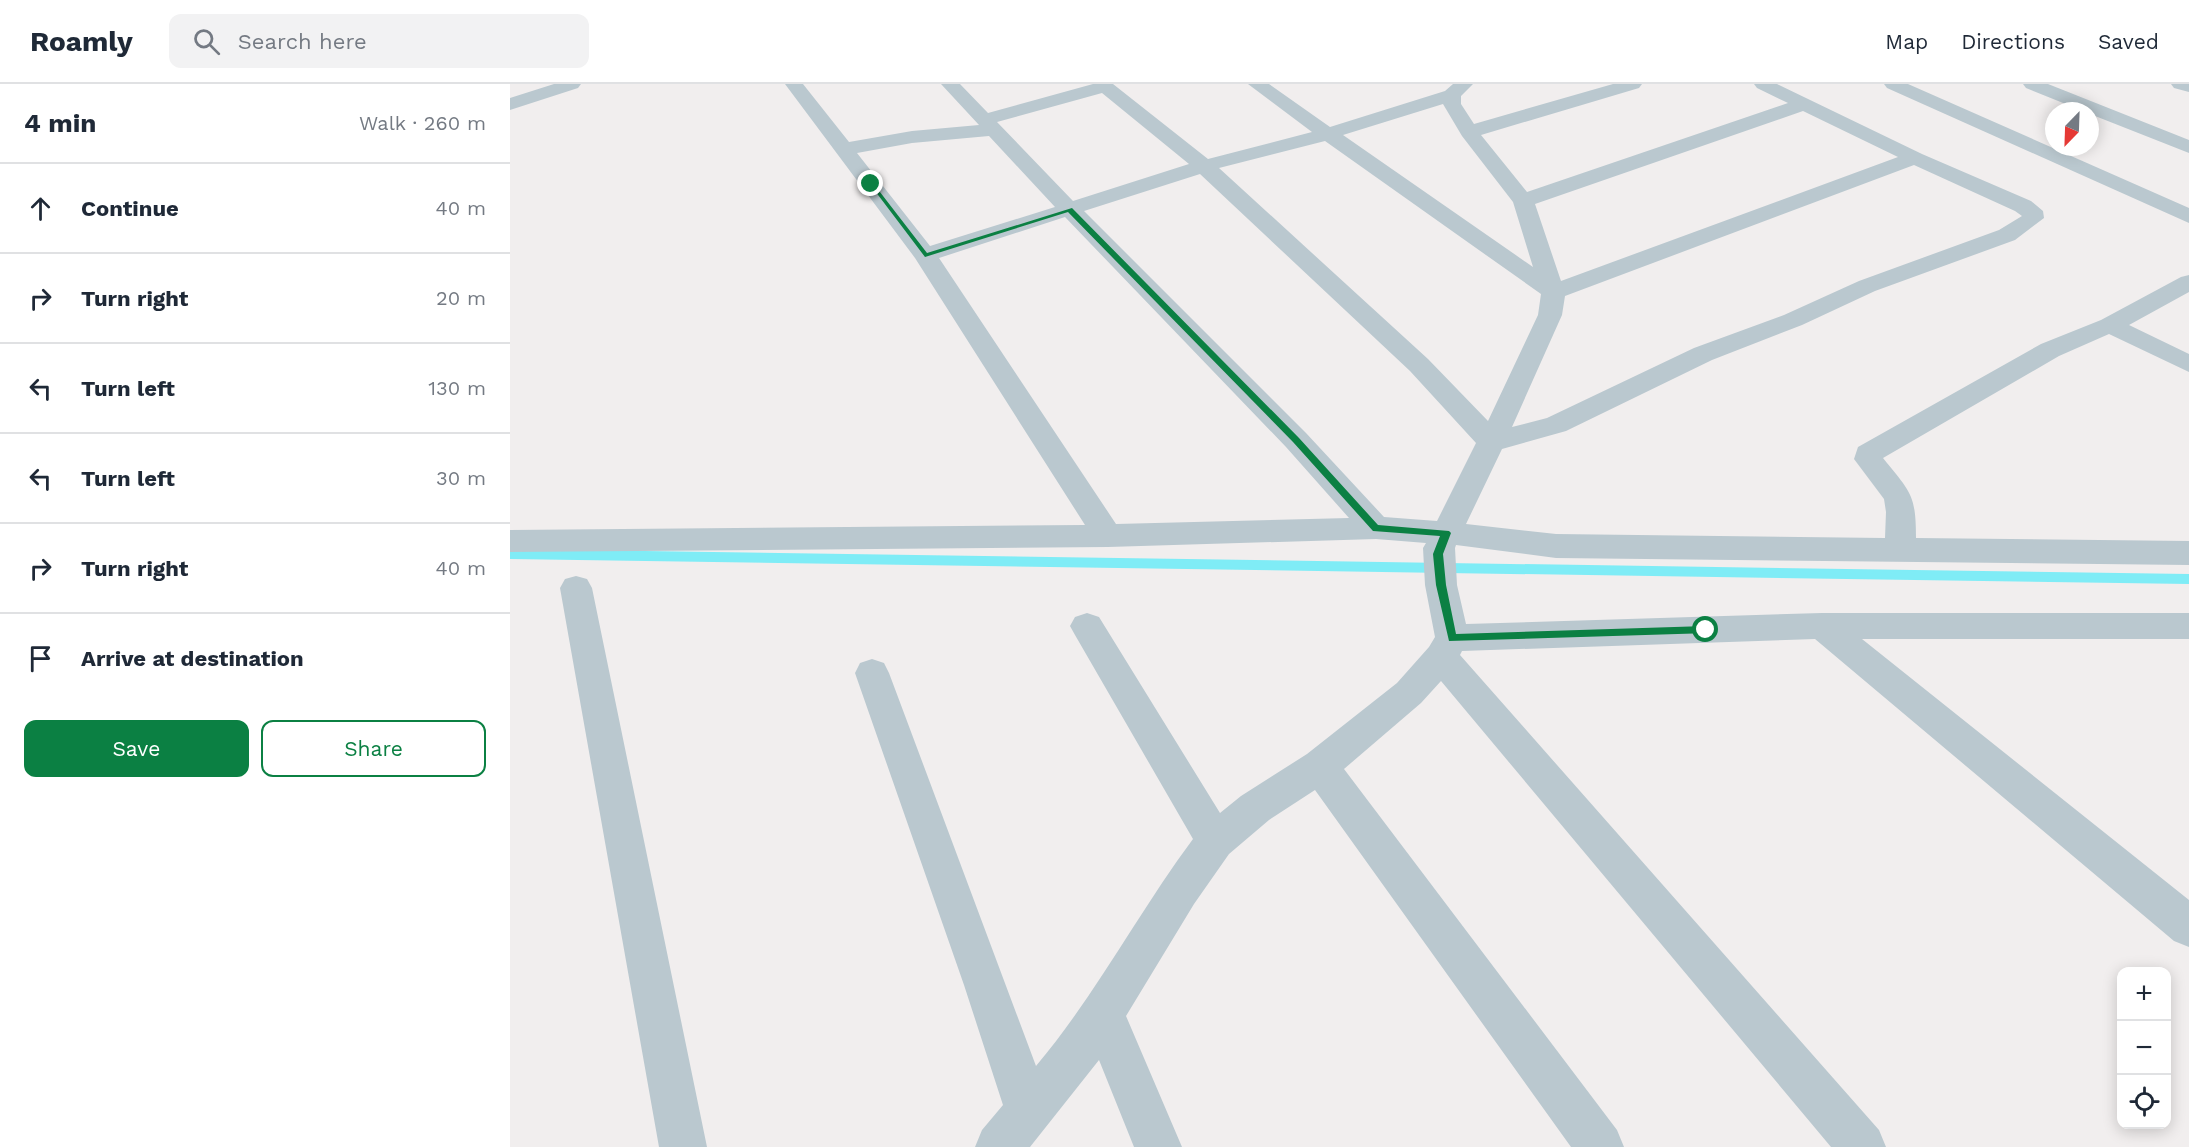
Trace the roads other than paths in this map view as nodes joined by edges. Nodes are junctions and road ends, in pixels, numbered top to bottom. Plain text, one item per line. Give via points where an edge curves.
1 (573, 84) edge
2 (794, 84) edge
3 (950, 84) edge
4 (1257, 84) edge
5 (1633, 84) edge
6 (1763, 84) edge
7 (1893, 84) edge
8 (2032, 84) edge
9 (2180, 84) edge
10 (1104, 85) edge
11 (2189, 87) edge
12 (1418, 89) dead end
13 (1451, 93) edge
14 (510, 104) edge
15 (1805, 104) junction
16 (990, 125) junction
17 (1469, 132) junction
18 (1328, 134) junction
19 (2189, 147) edge
20 (843, 149) junction
21 (1916, 159) junction
22 (1204, 166) junction
23 (1523, 201) junction
24 (1070, 210) junction
25 (2189, 216) edge
26 (925, 255) junction
27 (2189, 282) edge
28 (1553, 292) junction
29 (2110, 325) junction
30 (2189, 364) edge
31 (1492, 442) junction
32 (1376, 528) junction
33 (1108, 536) junction
34 (510, 541) edge
35 (1900, 550) junction
36 (2189, 553) edge
37 (1442, 557) junction
38 (576, 588) dead end
39 (1087, 626) dead end
40 (1821, 626) junction
41 (2189, 626) edge
42 (1447, 648) junction
43 (873, 673) dead end
44 (1320, 766) junction
45 (1215, 841) junction
46 (2189, 926) edge
47 (1103, 1015) junction
48 (1029, 1113) junction
49 (683, 1147) edge
50 (999, 1147) edge
51 (1158, 1147) edge
52 (1600, 1147) edge
53 (1862, 1147) edge

1 - 14 street
2 - 20 street
3 - 16 street
4 - 18 street
5 - 17 street
6 - 15 street
7 - 25 street
8 - 19 street
9 - 11 street
10 - 16 street
10 - 22 street
12 - 13 street
13 - 17 street via 1452,104
13 - 18 street
15 - 21 street
15 - 23 street
16 - 20 street
16 - 24 street
17 - 23 street
18 - 22 street
18 - 28 street
20 - 26 street
21 - 28 street
21 - 31 street via 2023,206 2032,211 2033,218 2007,235 1867,286 1703,354 1556,425
22 - 24 street
22 - 31 street via 1419,365
23 - 28 street
24 - 26 street
24 - 32 street via 1296,440
26 - 33 street
27 - 29 street
28 - 31 street via 1550,315
29 - 30 street
29 - 35 street via 2050,350 1868,454 1898,497
31 - 37 street
32 - 33 street
32 - 37 street
33 - 34 street
35 - 36 street
35 - 37 street via 1556,546
37 - 42 street
38 - 49 street
39 - 45 street
40 - 41 street
40 - 42 street
40 - 46 street
42 - 44 street via 1409,693
42 - 53 street
43 - 48 street
44 - 45 street via 1255,808
44 - 52 street
45 - 47 street
47 - 48 street via 1082,1048
47 - 51 street
48 - 50 street

